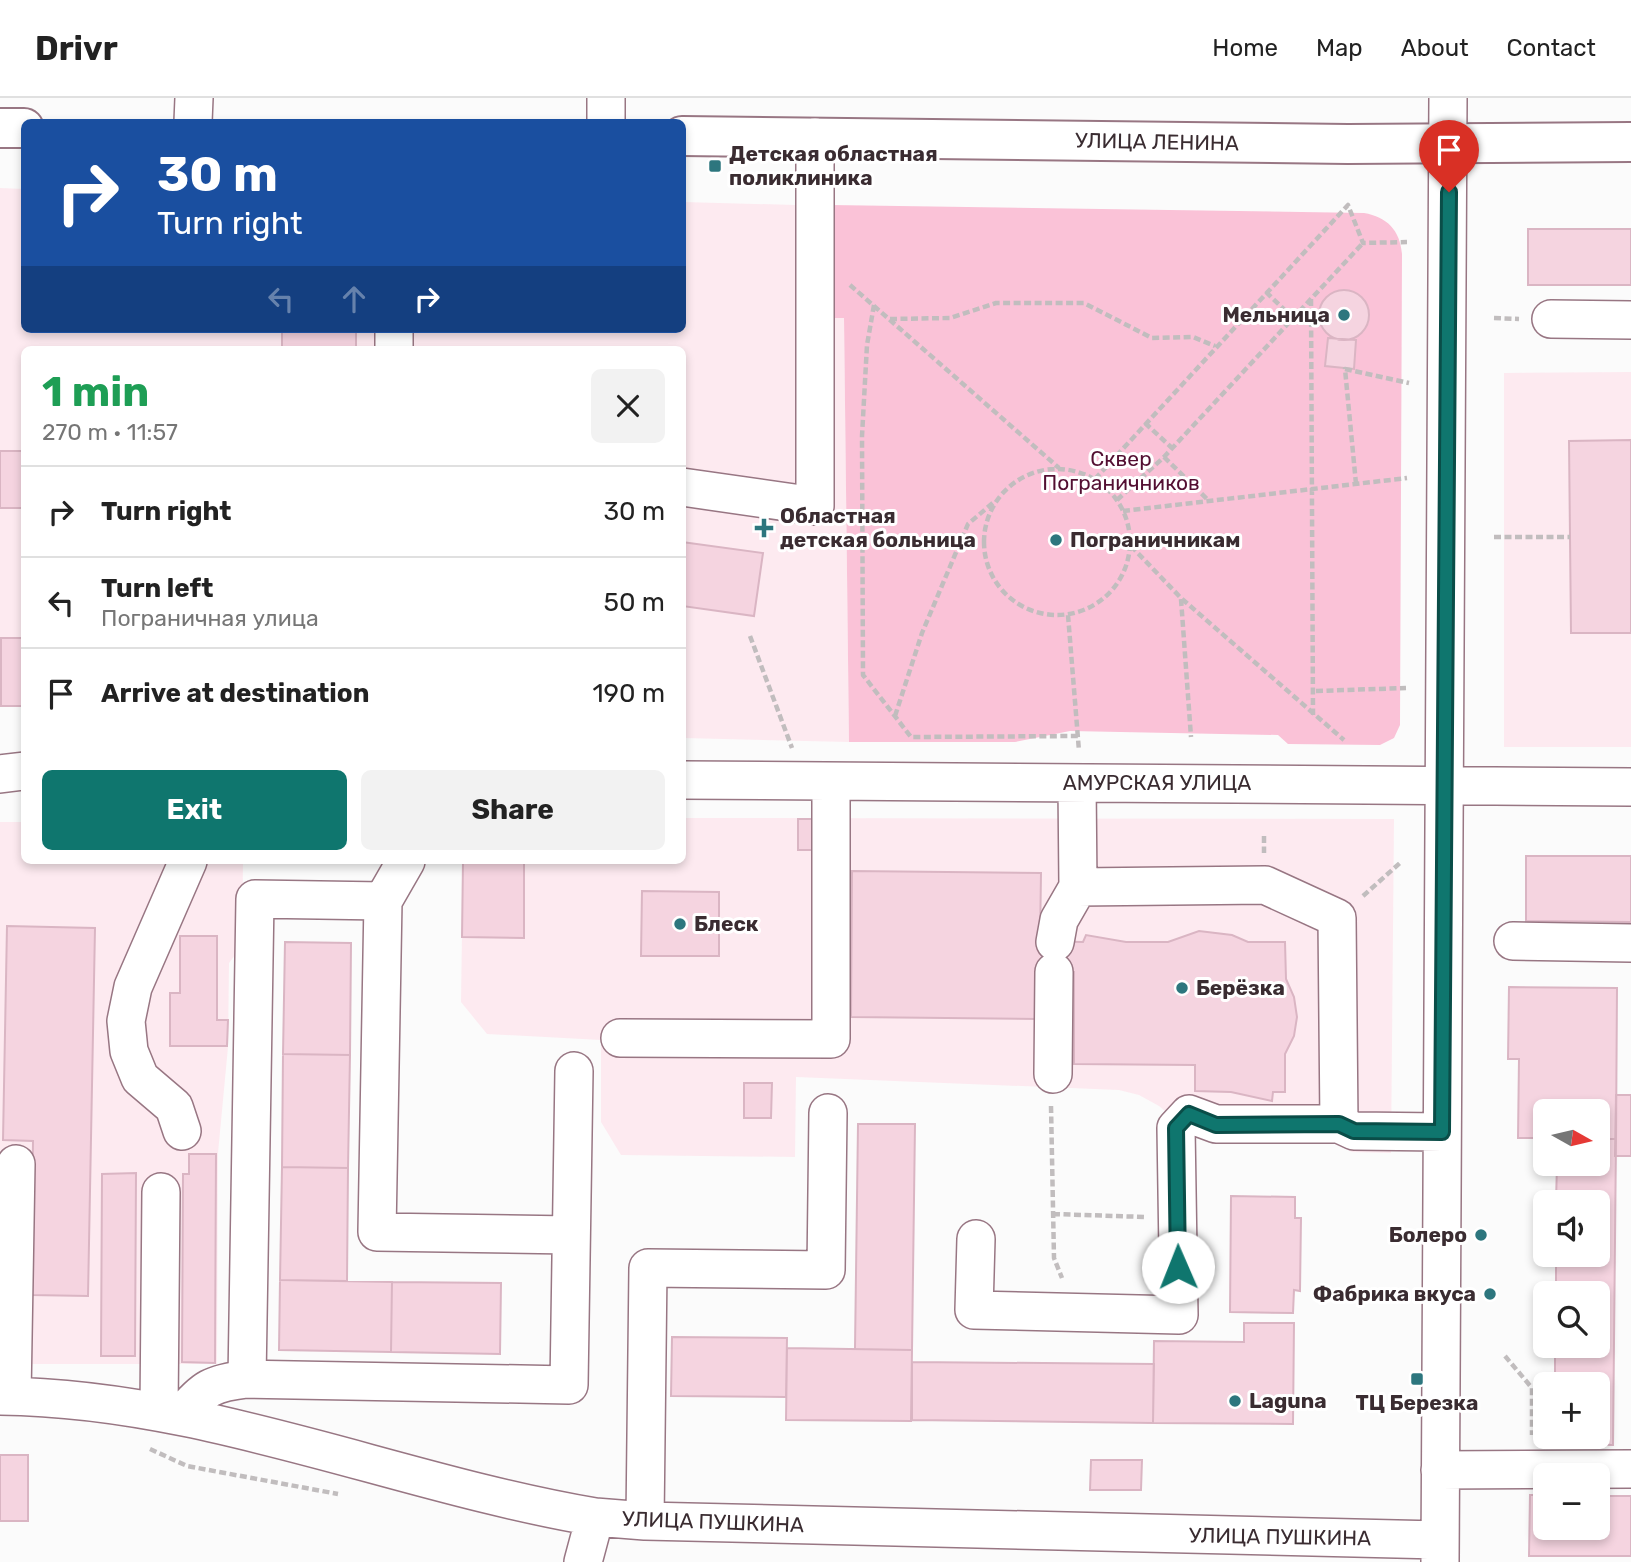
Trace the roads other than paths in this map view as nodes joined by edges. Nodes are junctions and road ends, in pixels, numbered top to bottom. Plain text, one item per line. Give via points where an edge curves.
1 (194, 98) edge
2 (606, 98) edge
3 (1448, 98) edge
4 (193, 119) edge
5 (606, 119) edge
6 (0, 128) edge
7 (21, 128) edge
8 (686, 136) edge
9 (815, 137) junction
10 (1449, 142) junction
11 (1631, 142) edge
12 (1551, 319) dead end
13 (1631, 320) edge
14 (686, 488) edge
15 (686, 780) edge
16 (831, 782) junction
17 (1077, 783) junction
18 (1444, 784) junction
19 (1631, 787) edge
20 (187, 864) edge
21 (404, 864) edge
22 (1078, 887) junction
23 (383, 901) junction
24 (1513, 941) dead end
25 (1631, 943) edge
26 (620, 1038) dead end
27 (574, 1071) dead end
28 (1052, 1087) road end
29 (828, 1113) dead end
30 (1339, 1124) junction
31 (182, 1131) dead end
32 (1442, 1132) junction
33 (16, 1164) dead end
34 (160, 1192) dead end
35 (571, 1235) junction
36 (976, 1239) dead end
37 (247, 1379) junction
38 (6, 1396) edge
39 (170, 1413) junction
40 (1631, 1469) edge
41 (1440, 1470) junction
42 (595, 1517) junction
43 (645, 1521) junction
44 (1439, 1551) edge
45 (583, 1562) edge

1 - 4 street
2 - 5 street
3 - 10 street
6 - 7 main road
8 - 9 main road, УЛИЦА ЛЕНИНА
9 - 10 main road, УЛИЦА ЛЕНИНА
9 - 14 street via 816,506
10 - 11 main road, УЛИЦА ЛЕНИНА
10 - 18 street
12 - 13 street
15 - 16 street, АМУРСКАЯ УЛИЦА
16 - 17 street, АМУРСКАЯ УЛИЦА
16 - 26 street via 831,1039
17 - 18 street, АМУРСКАЯ УЛИЦА
17 - 22 street
18 - 19 street, АМУРСКАЯ УЛИЦА
18 - 32 street
20 - 31 street via 133,987 126,1021 129,1051 140,1078 174,1107
21 - 23 street
22 - 28 street via 1059,920 1054,957
22 - 30 street via 1265,885 1337,918
23 - 35 street via 377,1232
23 - 37 street via 255,899
24 - 25 street
27 - 35 street
29 - 43 street via 826,1270 648,1268
30 - 32 street via 1354,1131
30 - 36 street via 1216,1125 1189,1114 1176,1128 1180,1315 974,1310
32 - 41 street
33 - 38 street
34 - 39 street
35 - 37 street via 569,1385
37 - 39 street via 200,1392
38 - 39 street, УЛИЦА ПУШКИНА via 61,1397
39 - 42 street, УЛИЦА ПУШКИНА
40 - 41 street
41 - 44 street
42 - 43 street, УЛИЦА ПУШКИНА
42 - 45 street
43 - 44 street, УЛИЦА ПУШКИНА

